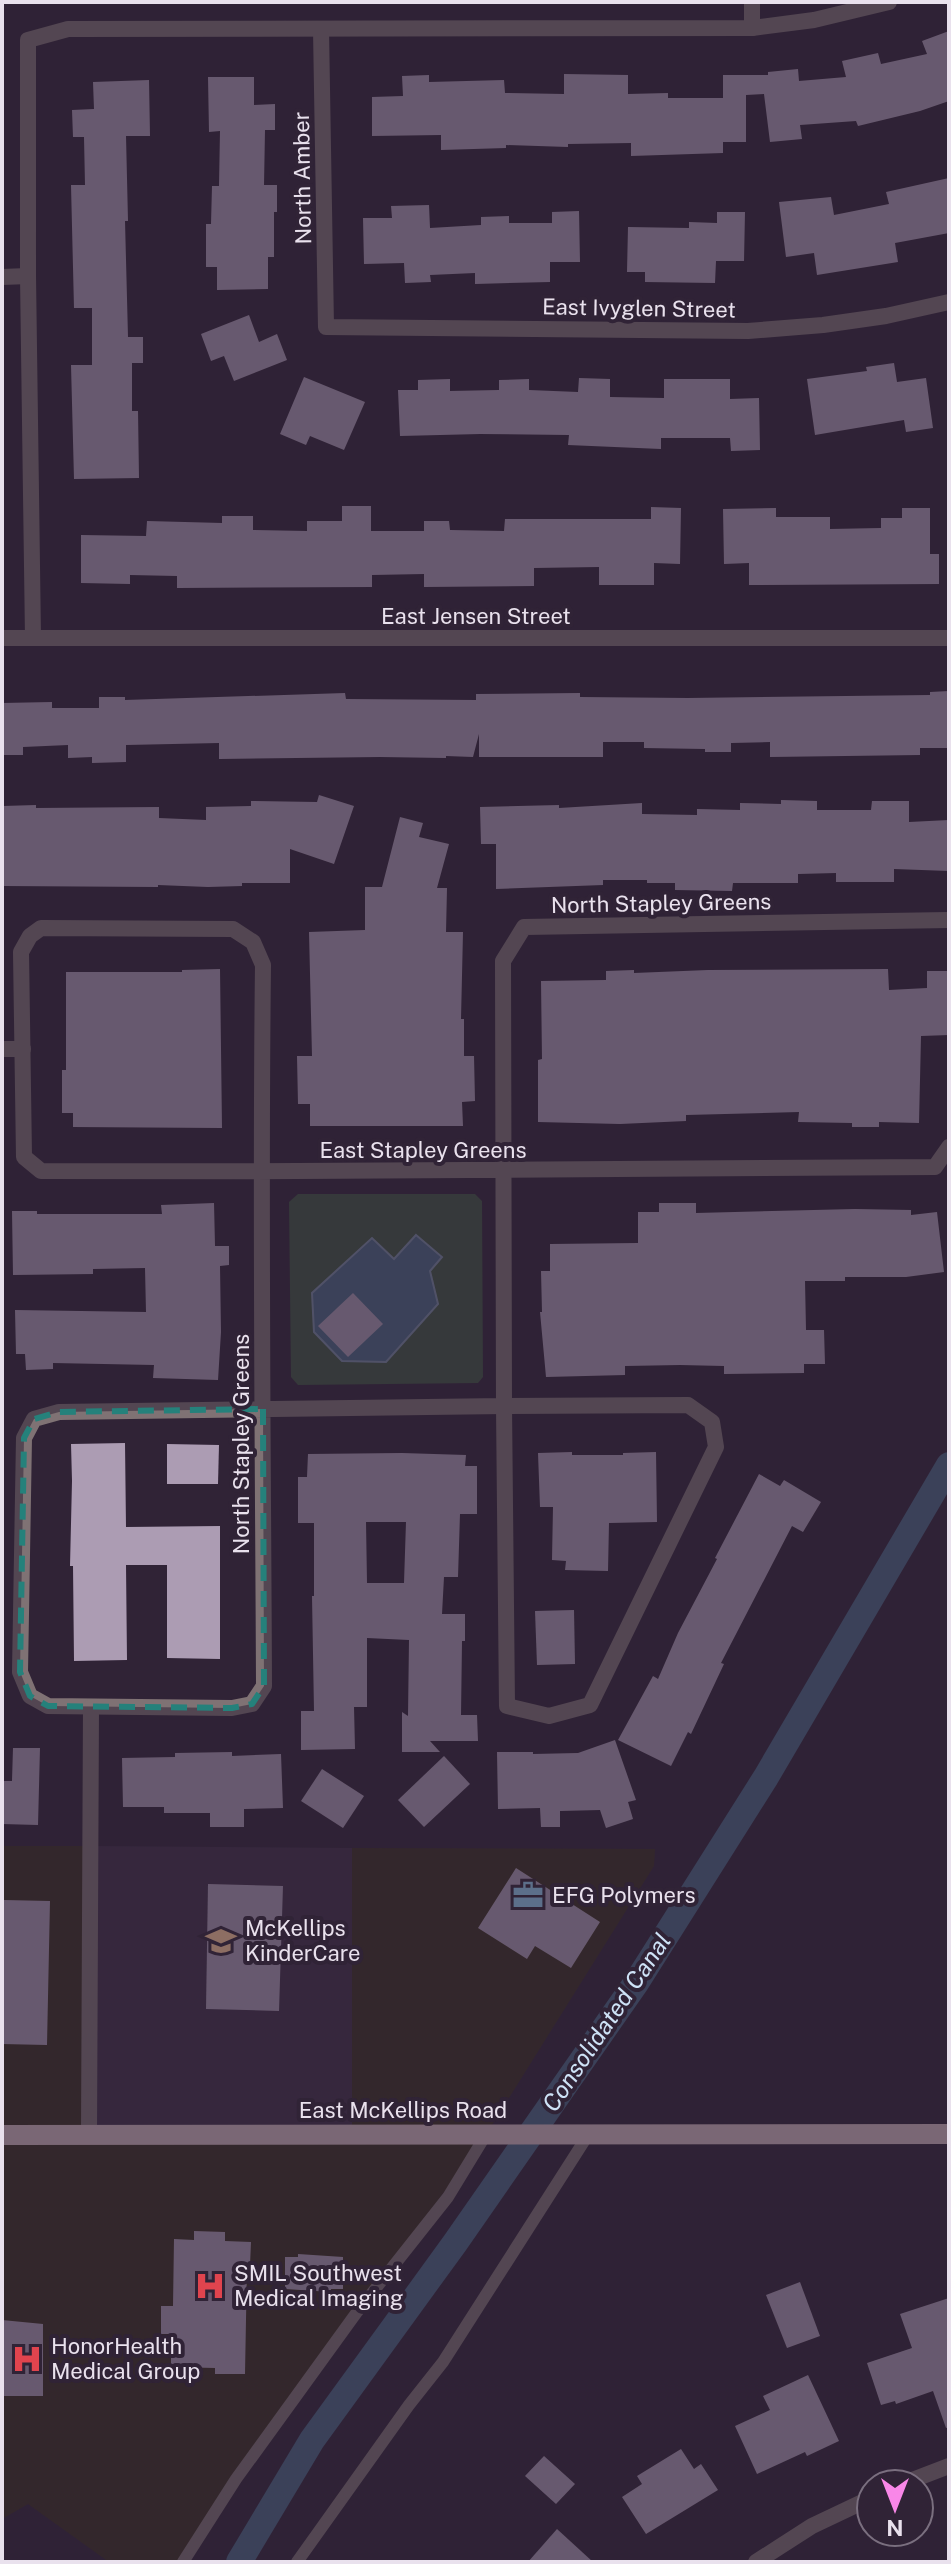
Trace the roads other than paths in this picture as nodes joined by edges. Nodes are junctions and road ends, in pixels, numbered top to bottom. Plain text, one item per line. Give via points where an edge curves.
1 (752, 2) edge
2 (889, 2) edge
3 (752, 28) junction
4 (321, 29) junction
5 (28, 276) junction
6 (2, 277) edge
7 (949, 302) edge
8 (326, 327) joint
9 (2, 638) edge
10 (33, 638) junction
11 (949, 638) edge
12 (949, 920) edge
13 (253, 942) joint
14 (2, 1049) edge
15 (23, 1049) junction
16 (949, 1147) edge
17 (260, 1172) junction
18 (502, 1172) junction
19 (504, 1406) junction
20 (263, 1409) junction
21 (91, 1707) junction
22 (89, 2134) junction
23 (496, 2134) junction
24 (949, 2134) edge
25 (2, 2135) edge
26 (578, 2135) junction
27 (855, 2506) edge
28 (183, 2562) edge
29 (297, 2562) edge
30 (756, 2562) edge

1 - 3 street
2 - 3 street
3 - 4 street
4 - 5 street via 68,29 28,40
4 - 8 street, North Amber
5 - 6 street
5 - 10 street
7 - 8 street, East Ivyglen Street via 886,316 748,331
9 - 10 street, East Jensen Street
10 - 11 street, East Jensen Street
12 - 18 street, North Stapley Greens via 524,927 503,961
13 - 15 street, East Stapley Greens via 233,929 41,928 21,952
13 - 17 street, North Stapley Greens via 263,965
14 - 15 street
15 - 17 street, East Stapley Greens via 24,1157 41,1171
16 - 18 street, East Stapley Greens via 935,1167
17 - 18 street, East Stapley Greens
17 - 20 street, North Stapley Greens
18 - 19 street, North Stapley Greens
19 - 19 street via 688,1405 712,1422 716,1447 590,1705 549,1716 507,1706
19 - 20 street
20 - 21 street, North Stapley Greens via 264,1686 252,1704 232,1708
20 - 21 street via 59,1412 34,1419 24,1438 20,1672 30,1696 48,1706
21 - 22 street
22 - 23 main road, East McKellips Road
22 - 25 main road, East McKellips Road
23 - 26 main road, East McKellips Road
23 - 28 lane via 338,2337
24 - 26 main road, East McKellips Road
26 - 29 lane via 443,2362
27 - 30 street

